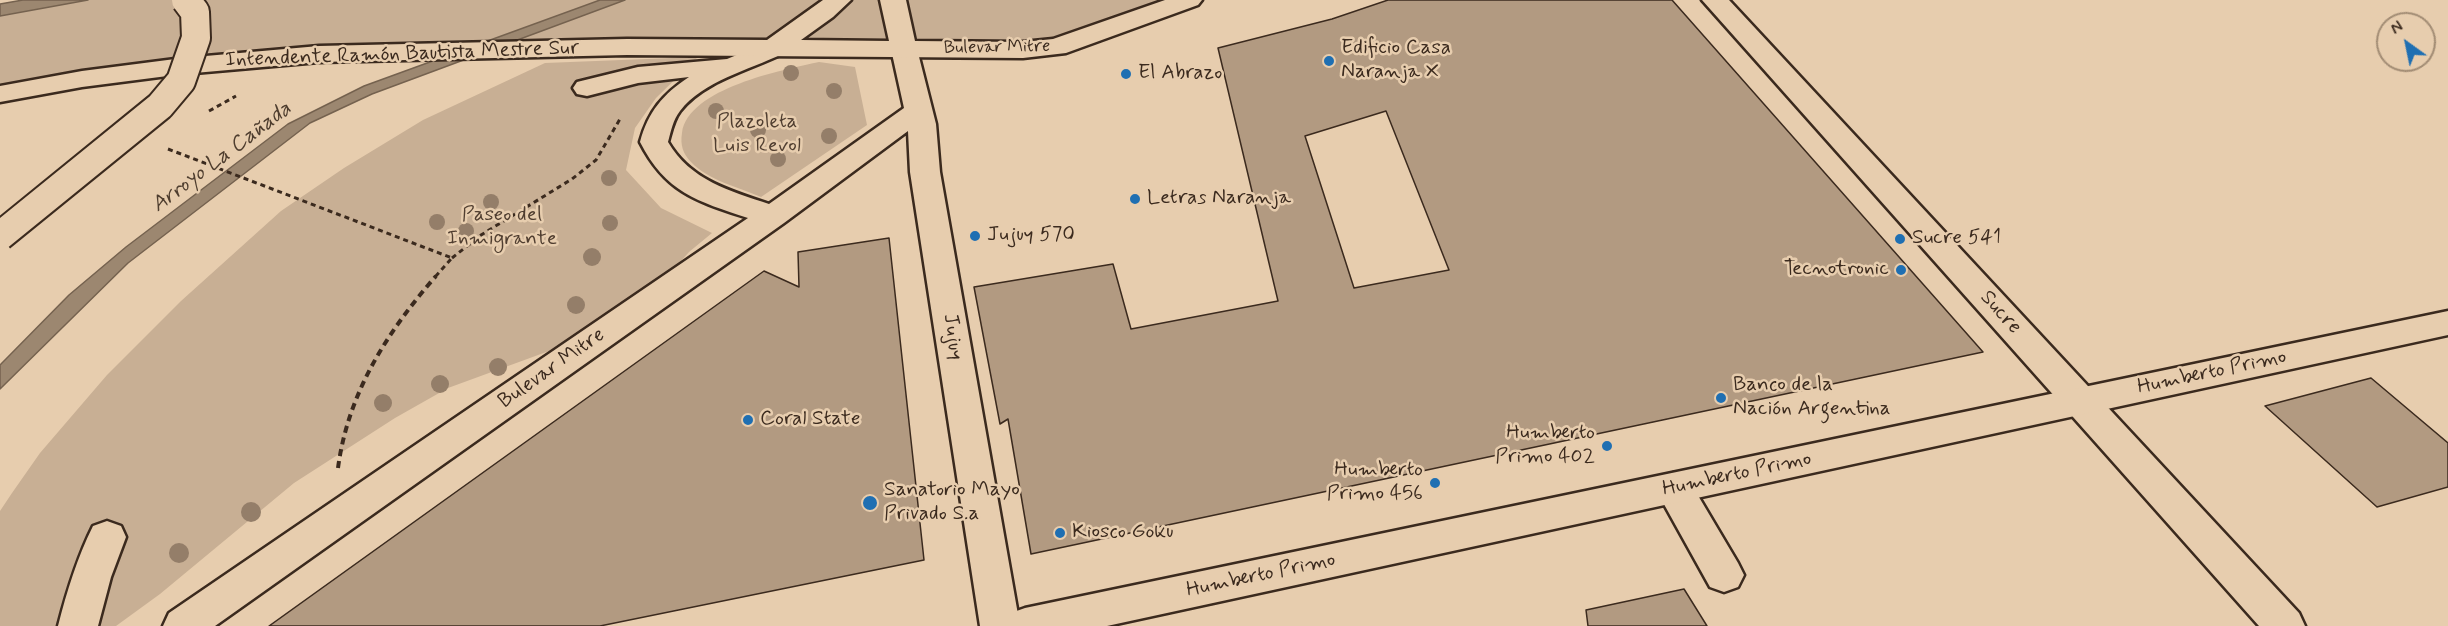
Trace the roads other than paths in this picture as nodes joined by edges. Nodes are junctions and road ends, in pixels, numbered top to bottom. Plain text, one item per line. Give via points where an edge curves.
1 (186, 0) edge
2 (838, 0) edge
3 (892, 0) edge
4 (1189, 0) edge
5 (1715, 0) edge
6 (773, 48) junction
7 (904, 49) junction
8 (735, 66) junction
9 (587, 87) dead end
10 (0, 94) edge
11 (919, 110) junction
12 (773, 216) junction
13 (0, 236) edge
14 (2448, 322) edge
15 (2081, 402) junction
16 (1674, 488) junction
17 (107, 537) dead end
18 (1724, 574) dead end
19 (78, 626) edge
20 (183, 626) edge
21 (1000, 626) edge
22 (1025, 626) edge
23 (2285, 626) edge

1 - 13 main road, bridge via 195,12 196,38 181,81 160,106
2 - 6 main road
3 - 7 main road, Jujuy
4 - 7 main road, Bulevar Mitre via 1057,47
5 - 15 main road, Sucre
6 - 7 main road, Bulevar Mitre
6 - 8 main road
6 - 10 main road, Intendente Ramón Bautista Mestre Sur via 319,54 82,79
7 - 11 main road, Jujuy
8 - 9 main road via 669,69
8 - 12 main road via 700,82 672,103 660,117 654,142 666,165 682,179 722,199
11 - 12 main road, Bulevar Mitre
11 - 21 main road, Jujuy via 925,172
12 - 20 main road, Bulevar Mitre
14 - 15 main road, Humberto Primo
15 - 16 main road, Humberto Primo
15 - 23 main road, Sucre
16 - 18 main road
16 - 22 main road, Humberto Primo
17 - 19 main road

